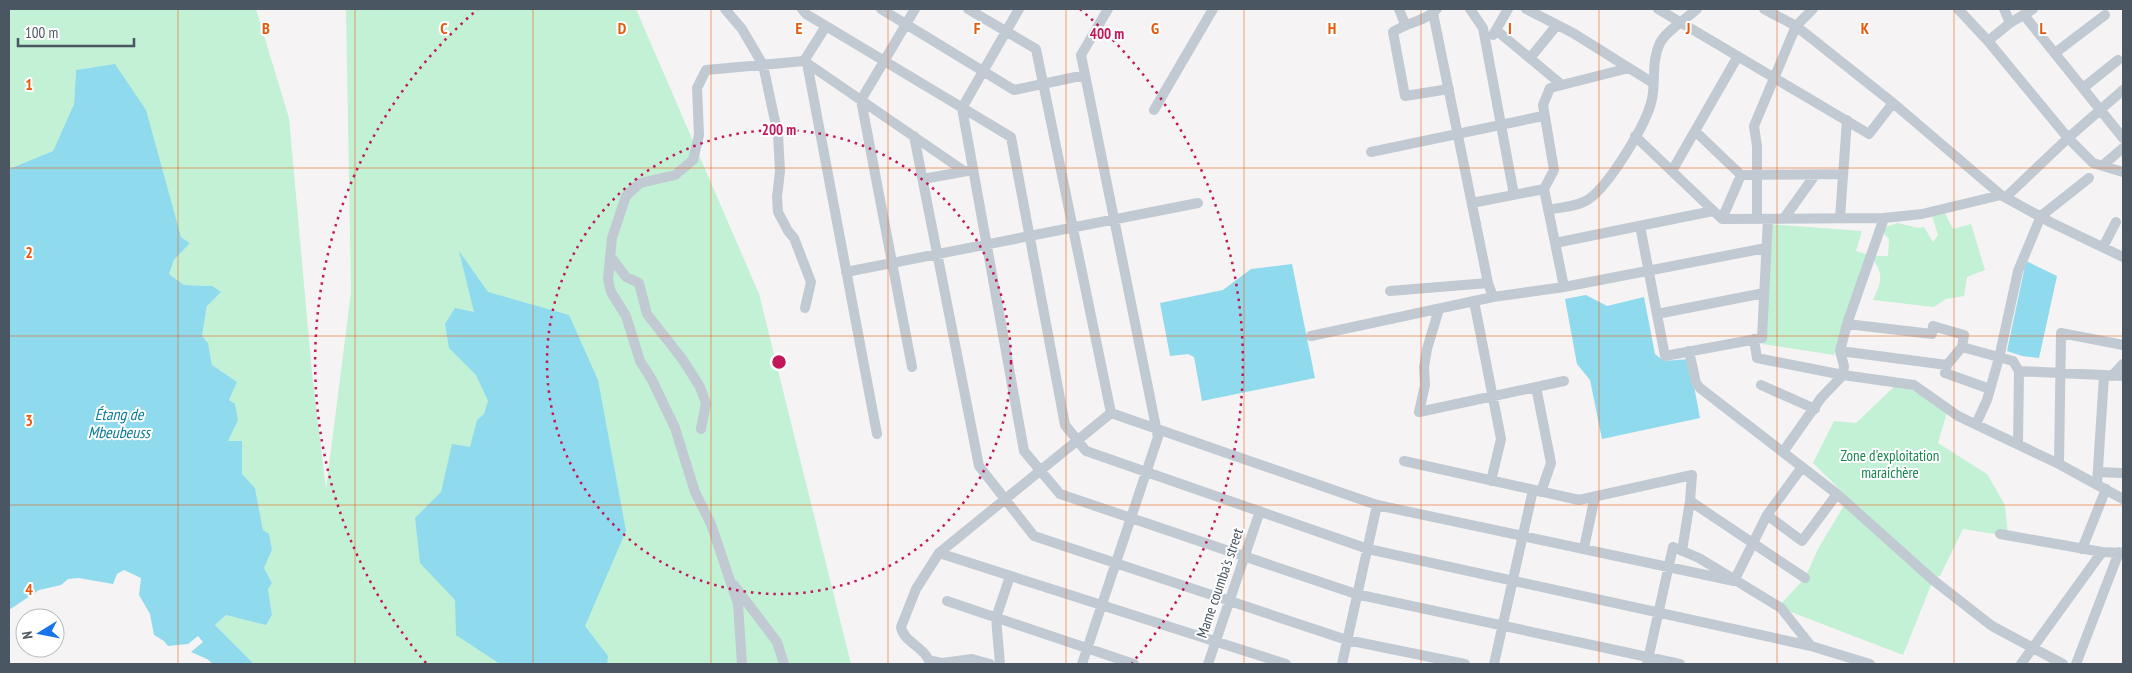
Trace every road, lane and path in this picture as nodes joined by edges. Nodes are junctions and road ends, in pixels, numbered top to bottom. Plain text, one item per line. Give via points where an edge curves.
1 (725, 9) edge
2 (802, 9) edge
3 (881, 9) edge
4 (915, 9) edge
5 (968, 9) edge
6 (1019, 9) edge
7 (1108, 9) edge
8 (1213, 9) edge
9 (1399, 9) edge
10 (1470, 9) edge
11 (1508, 9) edge
12 (1526, 9) edge
13 (1658, 9) edge
14 (1696, 9) edge
15 (1764, 9) edge
16 (1813, 9) edge
17 (1958, 9) edge
18 (2004, 9) edge
19 (2033, 9) edge
20 (1435, 11) edge
21 (2024, 15) junction
22 (2105, 15) dead end
23 (1682, 23) junction
24 (2010, 23) junction
25 (906, 24) junction
26 (1405, 24) junction
27 (1557, 24) junction
28 (826, 26) junction
29 (1796, 26) junction
30 (1496, 30) junction
31 (1006, 31) junction
32 (1988, 41) junction
33 (1486, 47) junction
34 (2055, 53) junction
35 (1738, 56) junction
36 (1530, 58) junction
37 (2118, 60) dead end
38 (884, 61) junction
39 (806, 62) junction
40 (763, 65) junction
41 (1629, 68) junction
42 (984, 71) junction
43 (1085, 76) junction
44 (1774, 77) junction
45 (1653, 83) junction
46 (1043, 84) junction
47 (1562, 85) junction
48 (2083, 88) junction
49 (1449, 89) junction
50 (2123, 90) edge
51 (861, 100) junction
52 (1893, 103) junction
53 (962, 108) junction
54 (1154, 110) dead end
55 (2100, 110) junction
56 (1543, 116) junction
57 (1847, 120) junction
58 (1501, 125) junction
59 (1695, 131) junction
60 (1458, 134) junction
61 (914, 136) junction
62 (1634, 136) junction
63 (2068, 138) junction
64 (2123, 138) edge
65 (2123, 148) edge
66 (1371, 152) dead end
67 (2103, 165) junction
68 (969, 170) junction
69 (1672, 171) junction
70 (2122, 173) edge
71 (1843, 174) junction
72 (1741, 175) junction
73 (1756, 175) junction
74 (1814, 175) junction
75 (2088, 178) dead end
76 (923, 179) junction
77 (1544, 189) junction
78 (1514, 195) junction
79 (2003, 196) junction
80 (1198, 203) dead end
81 (1472, 203) junction
82 (1548, 210) junction
83 (1713, 211) junction
84 (2041, 216) junction
85 (1785, 218) junction
86 (1840, 218) junction
87 (1884, 218) junction
88 (1114, 219) junction
89 (1722, 219) junction
90 (1763, 219) junction
91 (2116, 222) dead end
92 (1640, 226) junction
93 (1072, 228) junction
94 (1029, 236) junction
95 (1555, 243) junction
96 (987, 244) junction
97 (2102, 247) junction
98 (1766, 248) junction
99 (938, 254) junction
100 (610, 256) junction
101 (2123, 256) edge
102 (893, 263) junction
103 (1648, 271) junction
104 (846, 272) junction
105 (1488, 283) junction
106 (1564, 287) junction
107 (1390, 290) dead end
108 (1764, 293) junction
109 (1493, 296) junction
110 (1474, 302) junction
111 (805, 308) dead end
112 (1439, 309) junction
113 (1657, 314) junction
114 (1847, 324) junction
115 (1311, 336) dead end
116 (1754, 339) junction
117 (2123, 346) edge
118 (1962, 347) junction
119 (1689, 351) junction
120 (1840, 351) junction
121 (2000, 358) junction
122 (2123, 364) edge
123 (1947, 365) junction
124 (912, 367) dead end
125 (2019, 371) junction
126 (2061, 372) junction
127 (1842, 375) junction
128 (2108, 376) junction
129 (2123, 376) edge
130 (1564, 381) dead end
131 (1761, 385) dead end
132 (1536, 387) junction
133 (1990, 389) junction
134 (1493, 396) junction
135 (1815, 408) junction
136 (1110, 413) junction
137 (1976, 424) junction
138 (1157, 428) junction
139 (701, 429) dead end
140 (877, 434) dead end
141 (1077, 440) junction
142 (2018, 444) junction
143 (1783, 452) junction
144 (1404, 461) dead end
145 (2059, 464) junction
146 (1802, 466) junction
147 (1040, 470) junction
148 (1146, 472) junction
149 (2098, 472) junction
150 (2123, 473) edge
151 (1491, 481) junction
152 (2102, 487) junction
153 (1537, 491) junction
154 (1837, 494) junction
155 (1595, 496) junction
156 (2123, 499) edge
157 (1005, 500) junction
158 (1690, 501) junction
159 (1377, 505) junction
160 (1260, 511) junction
161 (1767, 515) junction
162 (1131, 518) junction
163 (2000, 534) dead end
164 (1523, 535) junction
165 (1754, 544) junction
166 (1584, 548) junction
167 (1368, 549) junction
168 (2082, 549) junction
169 (1682, 552) junction
170 (2102, 552) junction
171 (2121, 552) edge
172 (939, 553) junction
173 (1245, 556) junction
174 (1116, 563) junction
175 (1668, 566) junction
176 (1010, 576) junction
177 (729, 578) junction
178 (1805, 578) dead end
179 (1513, 580) junction
180 (1734, 581) junction
181 (1356, 594) junction
182 (947, 601) dead end
183 (1230, 601) junction
184 (1102, 606) junction
185 (1658, 613) junction
186 (996, 618) junction
187 (1503, 626) junction
188 (1347, 640) junction
189 (1216, 642) junction
190 (1811, 646) junction
191 (1087, 648) junction
192 (2033, 648) junction
193 (1431, 661) edge
194 (1647, 661) edge
195 (930, 662) edge
196 (1854, 662) edge
197 (742, 664) edge
198 (784, 664) edge
199 (990, 664) edge
200 (1000, 664) edge
201 (1082, 664) edge
202 (1134, 664) edge
203 (1208, 664) edge
204 (1286, 664) edge
205 (1342, 664) edge
206 (1465, 664) edge
207 (1494, 664) edge
208 (1680, 664) edge
209 (1870, 664) edge
210 (2021, 664) edge
211 (2063, 664) edge
212 (2076, 664) edge

1 - 40 street via 742,29
2 - 28 street
3 - 25 street
4 - 25 street
5 - 31 street
6 - 31 street
7 - 43 street via 1081,55
8 - 54 street
9 - 26 street
10 - 33 street via 1483,28
11 - 30 street
12 - 27 street
13 - 23 street
14 - 23 street
15 - 29 street
16 - 29 street
17 - 32 street
18 - 24 street
19 - 21 street
20 - 26 street via 1422,20
20 - 49 street
21 - 24 street
21 - 34 street
22 - 34 street
23 - 35 street
23 - 45 street via 1662,40 1655,55
24 - 32 street
25 - 38 street
25 - 42 street
26 - 49 street via 1392,32 1405,96
27 - 36 street
27 - 41 street
28 - 38 street
28 - 39 street
29 - 44 street
29 - 52 street
30 - 33 street
30 - 36 street
31 - 42 street
31 - 46 street via 1036,49
32 - 63 street
33 - 58 street
34 - 48 street
35 - 44 street
35 - 59 street
36 - 47 street
37 - 48 street
38 - 51 street
38 - 53 street
39 - 40 street
39 - 51 street
39 - 104 street
40 - 100 street via 706,70 697,88 699,135 693,160 675,175 643,181 630,191 621,207
40 - 111 street via 778,135 778,212 794,238 810,282
41 - 45 street
41 - 47 street
42 - 46 street via 1014,90
42 - 53 street
43 - 46 street
43 - 88 street
44 - 57 street
44 - 73 street via 1754,126
45 - 62 street via 1649,110
46 - 93 street
47 - 56 street via 1550,88 1542,105
48 - 55 street
49 - 60 street
50 - 55 street
51 - 61 street
51 - 102 street
52 - 57 street via 1869,134
52 - 79 street
53 - 68 street
53 - 94 street via 1011,138
55 - 63 street
55 - 64 street
56 - 58 street
56 - 77 street via 1554,170
57 - 71 street
58 - 60 street
58 - 78 street
59 - 69 street
59 - 72 street
60 - 66 street
60 - 81 street
61 - 68 street
61 - 76 street
62 - 69 street
62 - 82 street via 1616,169 1590,198
63 - 67 street via 2093,163
63 - 79 street
65 - 67 street
67 - 70 street
68 - 76 street
68 - 96 street
69 - 83 street
71 - 74 street
71 - 86 street
72 - 73 street
72 - 89 street
73 - 74 street
73 - 90 street
74 - 85 street
75 - 84 street
76 - 99 street
77 - 78 street
77 - 82 street
78 - 81 street
79 - 84 street
79 - 87 street via 1922,214
80 - 88 street
81 - 105 street
82 - 95 street
83 - 89 street
83 - 92 street
84 - 97 street
84 - 121 street via 2018,271
85 - 86 street
85 - 90 street
86 - 87 street
87 - 114 street
88 - 93 street
88 - 138 street
89 - 90 street
90 - 98 street
91 - 97 street
92 - 95 street
92 - 103 street
93 - 94 street
93 - 136 street
94 - 96 street
94 - 141 street via 1065,425
95 - 106 street
96 - 99 street
96 - 147 street via 1024,450
97 - 101 street
98 - 103 street
98 - 108 street
99 - 102 street
99 - 157 street via 979,466
100 - 139 street via 626,277 639,283 647,314 700,387 706,404
100 - 177 street via 608,279 611,292 626,316 640,362 675,428 695,492 711,524
102 - 104 street
102 - 124 street
103 - 106 street
103 - 113 street
104 - 140 street
105 - 107 street
105 - 109 street
106 - 109 street
108 - 113 street
108 - 116 street via 1762,338
109 - 110 street
110 - 112 street
110 - 134 street
112 - 115 street
112 - 134 street via 1427,349 1419,412
113 - 119 street via 1665,356
114 - 118 street via 1932,334 1933,326 1964,335
114 - 120 street
116 - 119 street
116 - 127 street via 1757,358
117 - 126 street via 2062,333
118 - 121 street
118 - 123 street
119 - 143 street via 1700,388
120 - 123 street
120 - 127 street via 1844,366
121 - 125 street via 2013,361
121 - 133 street
122 - 128 street
123 - 133 street via 1945,373
125 - 126 street
125 - 142 street
126 - 128 street
126 - 145 street
127 - 135 street
127 - 137 street via 1914,385 1958,416
128 - 129 street
128 - 149 street
130 - 132 street
131 - 135 street
132 - 134 street
132 - 153 street via 1551,463
133 - 137 street
134 - 151 street via 1501,439
135 - 143 street
136 - 138 street
136 - 141 street
137 - 142 street
138 - 148 street via 1158,437
138 - 159 street
141 - 147 street
141 - 148 street via 1086,451
142 - 145 street
143 - 146 street
144 - 151 street
145 - 152 street
146 - 154 street
146 - 161 street
147 - 157 street
147 - 162 street via 1060,494
148 - 160 street
148 - 162 street
149 - 150 street
149 - 152 street
151 - 153 street
152 - 156 street
152 - 168 street
153 - 155 street via 1579,500
153 - 164 street
154 - 161 street via 1802,541
154 - 192 street via 1940,586 1992,626
155 - 158 street via 1692,475
155 - 166 street
157 - 172 street
157 - 174 street via 1034,536
158 - 165 street
158 - 169 street
159 - 164 street
159 - 167 street
160 - 167 street
160 - 173 street, Mame coumba's street
161 - 165 street
162 - 173 street
162 - 174 street
163 - 168 street
164 - 166 street
164 - 179 street
165 - 178 street
165 - 180 street
166 - 175 street
167 - 179 street
167 - 181 street
168 - 170 street
169 - 175 street via 1672,547
169 - 180 street via 1699,558
170 - 171 street
170 - 192 street
171 - 212 street
172 - 176 street
172 - 195 street via 916,589 901,627
173 - 181 street
173 - 183 street, Mame coumba's street
174 - 183 street
174 - 184 street
175 - 180 street
175 - 185 street
176 - 184 street
176 - 186 street
177 - 197 street via 738,611
177 - 198 street via 777,642
179 - 185 street
179 - 187 street
180 - 190 street via 1781,608
181 - 187 street
181 - 188 street
182 - 186 street
183 - 188 street
183 - 189 street, Mame coumba's street
184 - 189 street
184 - 191 street
185 - 190 street
185 - 194 street
186 - 191 street
186 - 200 street
187 - 194 street
187 - 207 street
188 - 193 street
188 - 205 street
189 - 203 street, Mame coumba's street
189 - 204 street
190 - 196 street
191 - 201 street
191 - 202 street
192 - 210 street
192 - 211 street
193 - 206 street
194 - 208 street
195 - 199 street via 972,659
196 - 209 street

